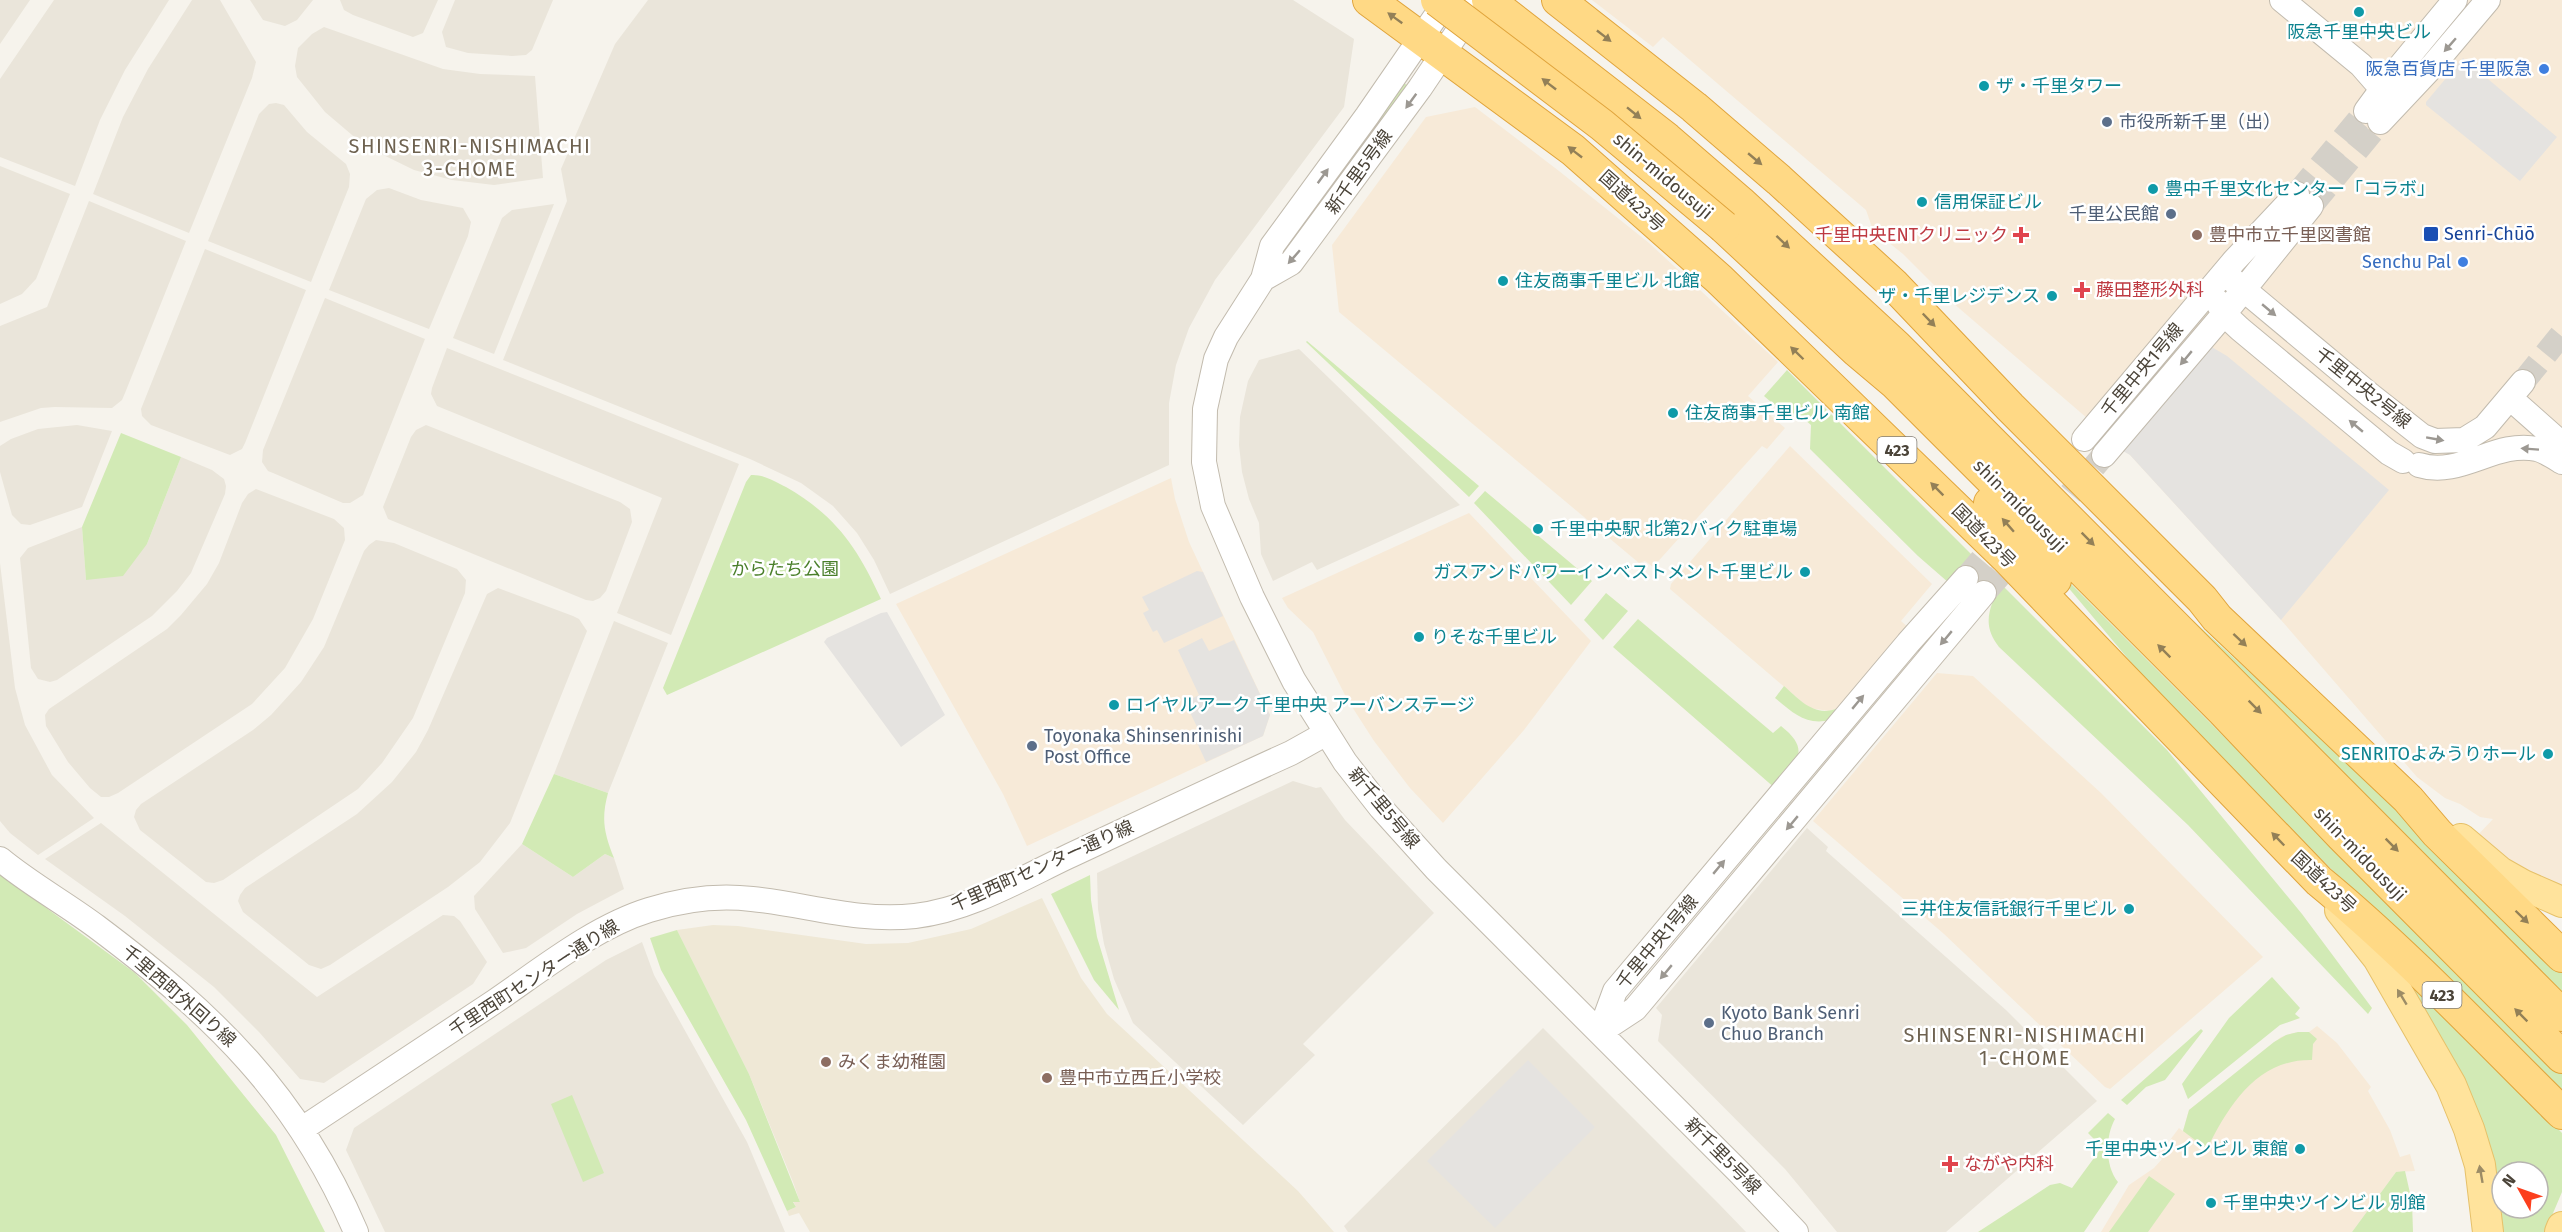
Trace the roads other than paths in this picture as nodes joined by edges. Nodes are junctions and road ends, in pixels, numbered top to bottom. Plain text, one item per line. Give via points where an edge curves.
1 (1369, 0) edge
2 (1437, 0) edge
3 (1447, 0) edge
4 (1479, 0) edge
5 (1488, 0) edge
6 (1558, 0) edge
7 (2282, 0) edge
8 (2455, 0) edge
9 (2487, 0) edge
10 (1432, 45) junction
11 (2381, 107) junction
12 (1732, 215) junction
13 (2217, 281) junction
14 (2243, 289) junction
15 (2224, 314) junction
16 (1896, 346) junction
17 (1857, 351) junction
18 (2516, 390) junction
19 (2084, 439) tunnel mouth
20 (2562, 444) edge
21 (2495, 452) junction
22 (2104, 455) tunnel mouth
23 (2562, 462) edge
24 (1975, 586) tunnel mouth
25 (2217, 618) junction
26 (2178, 733) junction
27 (1325, 734) junction
28 (2408, 799) junction
29 (0, 859) edge
30 (2319, 881) junction
31 (2562, 902) edge
32 (2562, 956) edge
33 (2562, 1015) edge
34 (1600, 1032) junction
35 (2562, 1057) edge
36 (2562, 1113) edge
37 (302, 1129) junction
38 (2562, 1227) edge
39 (356, 1232) edge
40 (1796, 1232) edge
41 (2488, 1232) edge
42 (2560, 1232) edge

10 -> 1 highway, 国道423号 / 423
12 -> 2 highway, shin-midousuji / 423, bridge via 1593,118
3 - 10 street
4 - 10 street
5 -> 12 highway, shin-midousuji / 423 via 1667,139
6 -> 25 highway via 1694,107 1893,284
7 - 11 street via 2361,66
8 - 11 street
9 -> 11 street via 2428,71
26 -> 10 highway, 国道423号 / 423 via 1973,524 1719,279 1600,171
10 - 27 street, 新千里5号線 via 1420,88 1291,263 1263,279 1235,320 1216,359 1205,409 1205,470 1213,506 1283,660
12 -> 16 highway, shin-midousuji / 423
12 - 17 highway, shin-midousuji / 423
13 - 14 street, 千里中央2号線
13 - 14 street, 千里中央1号線 via 2304,200
13 - 15 street, 千里中央2号線
13 - 19 street, 千里中央1号線
14 - 15 street, 千里中央1号線
14 -> 18 street, 千里中央2号線 via 2422,436 2435,441 2464,440 2485,427
21 -> 15 street, 千里中央2号線 via 2456,467 2431,468 2389,453
15 -> 22 street, 千里中央1号線
16 - 25 highway via 1966,400 2194,606
16 -> 33 highway, shin-midousuji / 423
26 -> 17 highway via 2095,627
35 -> 17 highway, shin-midousuji / 423 via 2342,837 2103,589 1896,383
18 - 20 street
18 - 21 street
23 -> 21 street, 千里中央2号線 via 2540,449
24 - 34 street, 千里中央1号線 via 1908,643 1615,991
25 -> 28 highway
30 -> 26 highway, 国道423号 / 423
27 - 34 street, 新千里5号線 via 1381,808 1436,869
27 - 37 street, 千里西町センター通り線 via 1017,881 940,910 918,915 859,917 724,898 688,901 633,915 524,981
28 - 31 main road via 2500,872
28 -> 32 highway via 2437,833
29 - 37 street, 千里西町外回り線 via 117,942 201,1010 250,1061
30 - 36 highway, 国道423号 / 423 via 2379,934
41 -> 30 main road via 2480,1165 2451,1085 2378,958
34 - 40 street, 新千里5号線
37 - 39 street, 千里西町外回り線
38 - 42 main road

